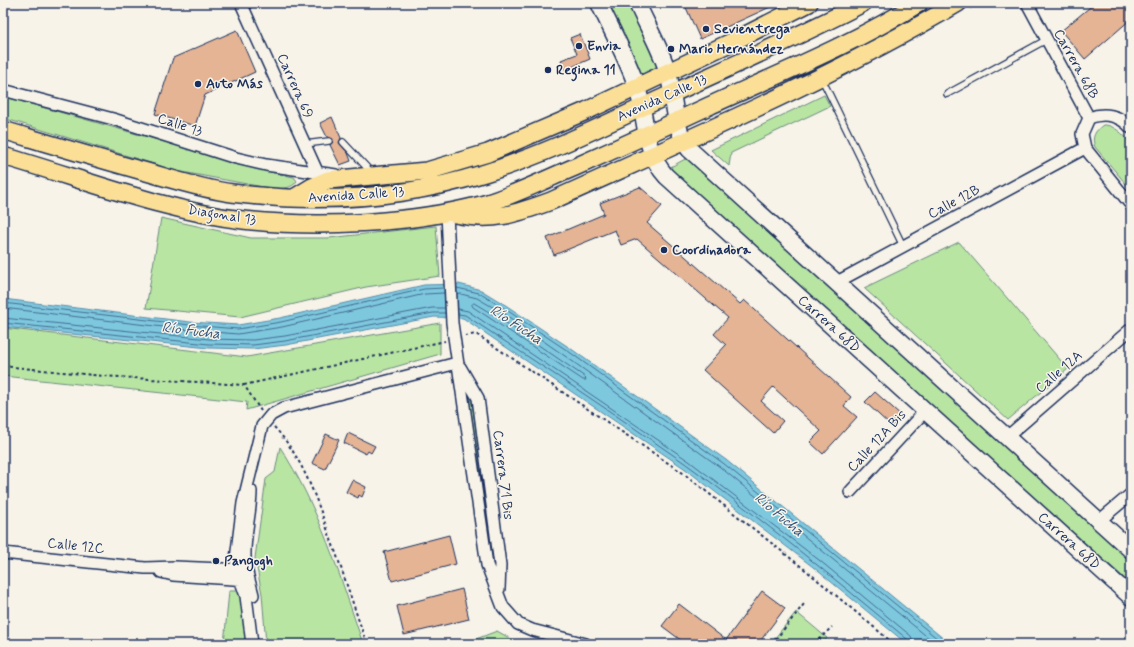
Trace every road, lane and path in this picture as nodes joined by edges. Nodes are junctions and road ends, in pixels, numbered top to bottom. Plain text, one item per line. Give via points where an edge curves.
1 (241, 3) edge
2 (599, 3) edge
3 (637, 3) edge
4 (809, 3) edge
5 (863, 3) edge
6 (919, 3) edge
7 (1027, 3) edge
8 (957, 4) edge
9 (882, 24) junction
10 (1046, 40) junction
11 (668, 72) junction
12 (821, 77) junction
13 (636, 87) junction
14 (3, 90) edge
15 (673, 93) junction
16 (947, 94) dead end
17 (641, 108) junction
18 (1089, 118) junction
19 (677, 121) junction
20 (1131, 128) edge
21 (3, 130) edge
22 (646, 135) junction
23 (329, 141) dead end
24 (684, 141) junction
25 (342, 142) dead end
26 (304, 144) junction
27 (1085, 148) junction
28 (3, 156) edge
29 (652, 156) junction
30 (444, 167) junction
31 (376, 176) junction
32 (320, 178) junction
33 (409, 192) junction
34 (294, 198) junction
35 (1131, 204) edge
36 (447, 213) junction
37 (903, 246) junction
38 (837, 282) junction
39 (1131, 329) edge
40 (454, 339) junction
41 (457, 363) junction
42 (3, 366) edge
43 (244, 385) junction
44 (925, 411) junction
45 (266, 420) junction
46 (1007, 437) junction
47 (850, 492) dead end
48 (1131, 494) edge
49 (1099, 521) junction
50 (1131, 550) edge
51 (3, 553) edge
52 (243, 575) junction
53 (498, 596) junction
54 (1131, 597) edge
55 (804, 604) dead end
56 (832, 627) dead end
57 (528, 641) dead end
58 (252, 644) edge
59 (256, 644) edge
60 (366, 644) edge
61 (525, 644) edge
62 (586, 644) edge
63 (772, 644) edge
64 (814, 644) edge
65 (894, 644) edge

1 - 26 street, Carrera 69
2 - 13 main road, Carrera 68D
3 - 11 main road
4 - 11 main road, Avenida Calle 13
5 - 15 main road, Avenida Calle 13
6 - 9 main road, Avenida Calle 13
7 - 10 street, Carrera 68B
8 - 9 main road
8 - 12 main road
9 - 19 main road, Avenida Calle 13
10 - 16 lane
10 - 18 street, Carrera 68B
11 - 13 main road, Avenida Calle 13
11 - 15 main road
12 - 24 main road
12 - 37 lane
13 - 17 main road, Carrera 68D
13 - 30 main road, Avenida Calle 13 via 508,145
14 - 32 street, Calle 13 via 113,119 236,158
15 - 17 main road, Avenida Calle 13
15 - 19 main road
17 - 22 main road, Carrera 68D
17 - 33 main road, Avenida Calle 13 via 513,164 456,182
18 - 20 street, Carrera 68B via 1096,115 1111,115
18 - 27 street, Carrera 68B via 1082,134
19 - 22 main road, Avenida Calle 13
19 - 24 main road
21 - 34 main road, Diagonal 13 via 203,187 232,193
22 - 29 main road, Carrera 68D
22 - 36 main road, Avenida Calle 13 via 506,197
23 - 26 lane
24 - 29 main road
24 - 38 main road via 695,155
25 - 31 lane
26 - 32 street, Carrera 69
27 - 35 street
27 - 37 street, Calle 12B
28 - 36 main road, Diagonal 13 via 168,205 241,220 297,223 372,222
29 - 36 main road via 551,201 505,217 484,218
29 - 44 main road, Carrera 68D via 658,168 679,190
30 - 31 main road, Avenida Calle 13 via 414,173
30 - 33 main road
31 - 32 main road, Avenida Calle 13
32 - 34 main road, Avenida Calle 13
33 - 34 main road, Avenida Calle 13 via 340,198
36 - 40 street, Carrera 71 Bis
37 - 38 street, Calle 12B
38 - 46 main road
39 - 46 street, Calle 12A
40 - 41 street, Carrera 71 Bis
40 - 43 path
40 - 65 path via 476,334 682,474 808,572
41 - 45 street via 284,408
41 - 53 street, Carrera 71 Bis via 487,565
41 - 53 street, Carrera 71 Bis via 478,398 500,564
42 - 43 path via 103,376
43 - 45 path
44 - 47 street, Calle 12A Bis
44 - 54 main road, Carrera 68D
45 - 52 street via 259,433 243,503 237,548
45 - 60 path via 282,436 301,466 318,502
46 - 49 main road
48 - 49 street
49 - 50 main road
51 - 52 street, Calle 12C
52 - 58 street
52 - 59 street via 255,610
53 - 62 street, Carrera 71 Bis via 503,608 518,624
55 - 63 path
56 - 64 path
57 - 61 path

